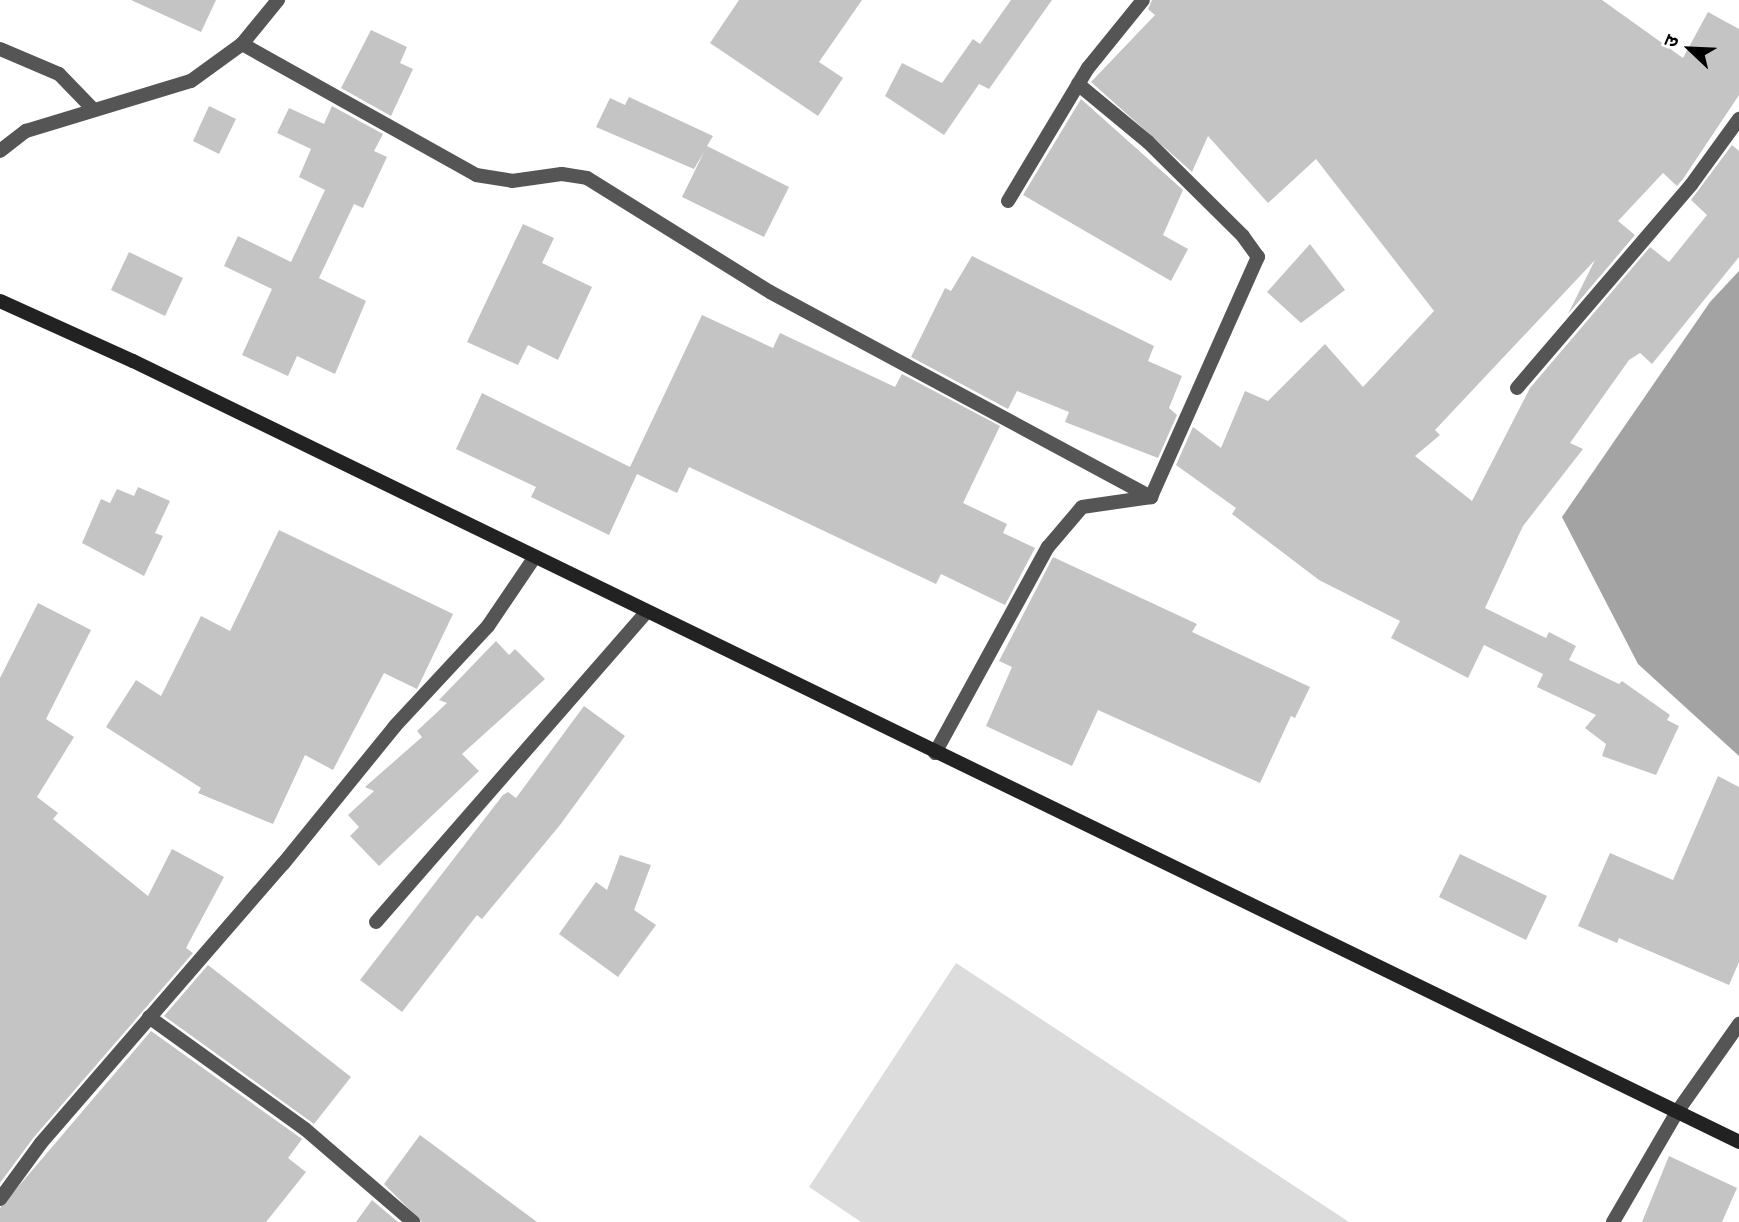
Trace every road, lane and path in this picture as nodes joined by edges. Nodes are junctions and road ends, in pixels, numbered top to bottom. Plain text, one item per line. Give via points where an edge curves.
1 (278, 0) edge
2 (1143, 0) edge
3 (242, 44) junction
4 (0, 49) edge
5 (1078, 84) junction
6 (92, 108) junction
7 (1739, 119) edge
8 (0, 151) edge
9 (1008, 201) dead end
10 (0, 301) edge
11 (1517, 388) dead end
12 (1151, 497) junction
13 (534, 558) junction
14 (646, 613) junction
15 (935, 753) junction
16 (376, 922) dead end
17 (149, 1017) junction
18 (1739, 1024) edge
19 (1677, 1112) junction
20 (1739, 1142) edge
21 (0, 1199) edge
22 (413, 1222) edge
23 (1613, 1222) edge

1 - 3 street
2 - 5 street
3 - 6 street via 191,81
3 - 12 street via 476,175 512,181 562,174 587,178 770,292
4 - 6 street via 59,74
5 - 9 street
5 - 12 street via 1148,142 1243,236 1258,257
6 - 8 street via 26,131
7 - 11 street via 1691,185
10 - 13 main road
12 - 15 street via 1082,507 1048,547
13 - 14 main road
13 - 17 street via 488,626 395,726 284,864
14 - 15 main road
14 - 16 street
15 - 19 main road
17 - 21 street via 41,1143
17 - 22 street via 305,1129
18 - 19 street
19 - 20 main road
19 - 23 street

